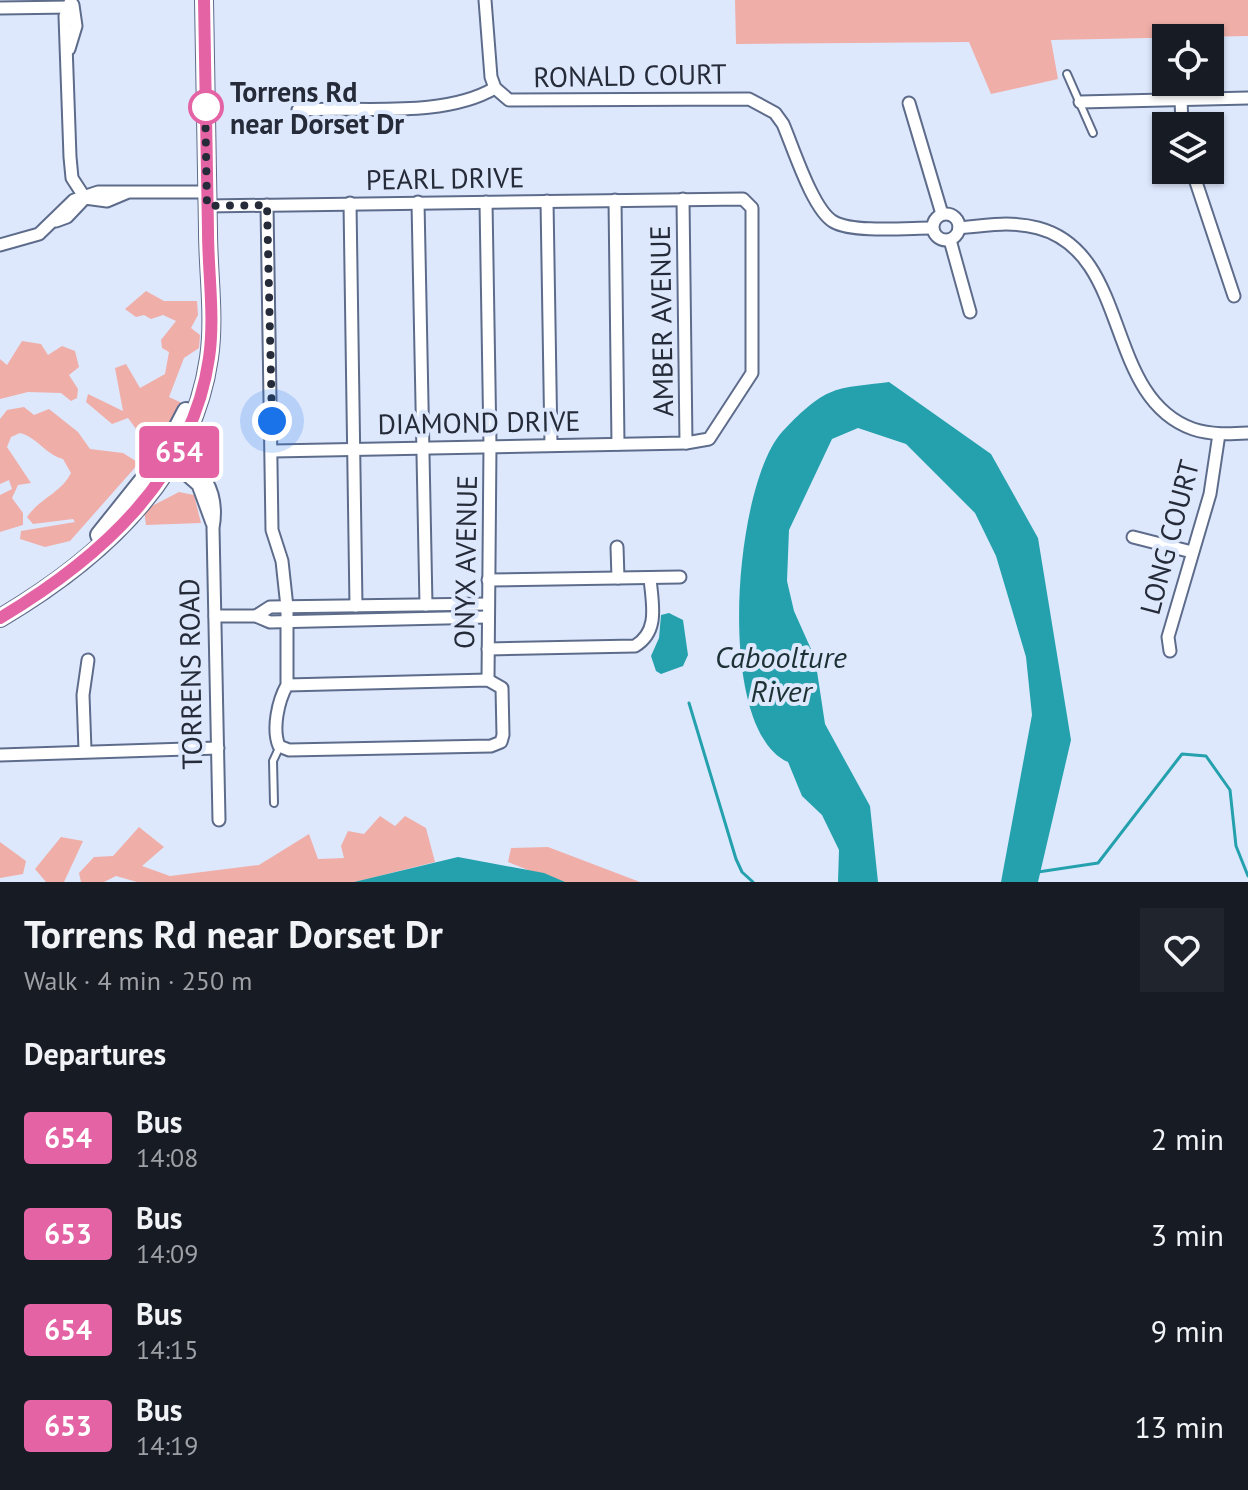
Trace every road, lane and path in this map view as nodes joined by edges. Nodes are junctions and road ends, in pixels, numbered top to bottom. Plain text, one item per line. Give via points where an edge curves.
1 (204, 0) edge
2 (485, 0) edge
3 (73, 2) edge
4 (0, 8) edge
5 (1067, 74) dead end
6 (495, 88) junction
7 (1248, 98) edge
8 (1181, 99) junction
9 (1080, 102) junction
10 (909, 103) dead end
11 (298, 110) dead end
12 (1181, 112) edge
13 (1093, 133) dead end
14 (1197, 184) edge
15 (85, 198) junction
16 (207, 199) junction
17 (683, 199) junction
18 (615, 200) junction
19 (547, 201) junction
20 (418, 202) junction
21 (486, 202) junction
22 (350, 203) junction
23 (267, 205) junction
24 (942, 214) junction
25 (932, 228) junction
26 (959, 228) junction
27 (950, 240) junction
28 (0, 245) edge
29 (1234, 296) dead end
30 (970, 312) dead end
31 (1248, 433) edge
32 (1219, 434) junction
33 (686, 443) junction
34 (618, 444) junction
35 (490, 445) junction
36 (551, 445) junction
37 (423, 446) junction
38 (356, 448) junction
39 (273, 451) junction
40 (171, 454) junction
41 (1133, 537) dead end
42 (617, 547) dead end
43 (1192, 552) junction
44 (680, 577) dead end
45 (618, 578) junction
46 (650, 578) junction
47 (488, 580) junction
48 (426, 605) junction
49 (356, 606) junction
50 (287, 607) junction
51 (488, 611) junction
52 (215, 616) junction
53 (256, 616) junction
54 (0, 618) edge
55 (287, 622) junction
56 (488, 649) junction
57 (1170, 651) dead end
58 (88, 660) dead end
59 (488, 680) junction
60 (287, 685) junction
61 (280, 746) junction
62 (218, 748) junction
63 (85, 750) junction
64 (0, 755) edge
65 (274, 803) dead end
66 (219, 820) dead end

1 - 16 main road
2 - 6 street, RONALD COURT
3 - 4 street
3 - 15 street via 65,16 72,167
5 - 9 lane
6 - 11 street via 451,105
6 - 25 street, RONALD COURT via 509,100 749,99 775,113 783,124 819,207 830,220 847,226
7 - 8 street
8 - 9 street
8 - 12 street
9 - 13 lane
10 - 24 street
14 - 29 street
15 - 16 street, PEARL DRIVE via 107,201 126,193
15 - 28 street via 39,234
16 - 23 street, PEARL DRIVE
16 - 40 main road via 211,338 204,384
17 - 18 street, PEARL DRIVE
17 - 33 street, AMBER AVENUE
17 - 33 street, PEARL DRIVE via 743,199 752,208 752,373 709,439
18 - 19 street, PEARL DRIVE
18 - 34 street
19 - 21 street, PEARL DRIVE
19 - 36 street
20 - 21 street, PEARL DRIVE
20 - 22 street, PEARL DRIVE
20 - 37 street
21 - 35 street, ONYX AVENUE
22 - 23 street, PEARL DRIVE
22 - 38 street
23 - 39 street
24 - 25 street
24 - 26 street via 954,217
25 - 27 street via 939,240
26 - 27 street
26 - 32 street via 1028,226 1063,239 1096,279 1147,393 1185,425
27 - 30 street
31 - 32 street
32 - 43 street, LONG COURT via 1210,494
33 - 34 street, DIAMOND DRIVE
34 - 36 street, DIAMOND DRIVE
35 - 36 street, DIAMOND DRIVE
35 - 37 street, DIAMOND DRIVE
35 - 47 street, ONYX AVENUE
37 - 38 street, DIAMOND DRIVE
37 - 48 street
38 - 39 street, DIAMOND DRIVE
38 - 49 street
39 - 50 street via 272,530
40 - 52 street, TORRENS ROAD via 207,479 217,507
40 - 54 main road via 66,573
41 - 43 street
42 - 45 street
43 - 57 street, LONG COURT via 1168,637
44 - 46 street
45 - 46 street
45 - 47 street
46 - 56 street via 651,629 635,646
47 - 51 street, ONYX AVENUE
48 - 49 street
48 - 51 street
49 - 50 street
50 - 53 street via 270,607
50 - 55 street
51 - 55 street
51 - 56 street, ONYX AVENUE
52 - 53 street
52 - 62 street, TORRENS ROAD
53 - 55 street
55 - 60 street
56 - 59 street, ONYX AVENUE
58 - 63 street
59 - 60 street
59 - 61 street via 502,688 503,735 491,746
60 - 61 street via 276,737
61 - 65 lane via 273,761
62 - 63 street
62 - 66 street, TORRENS ROAD
63 - 64 street

